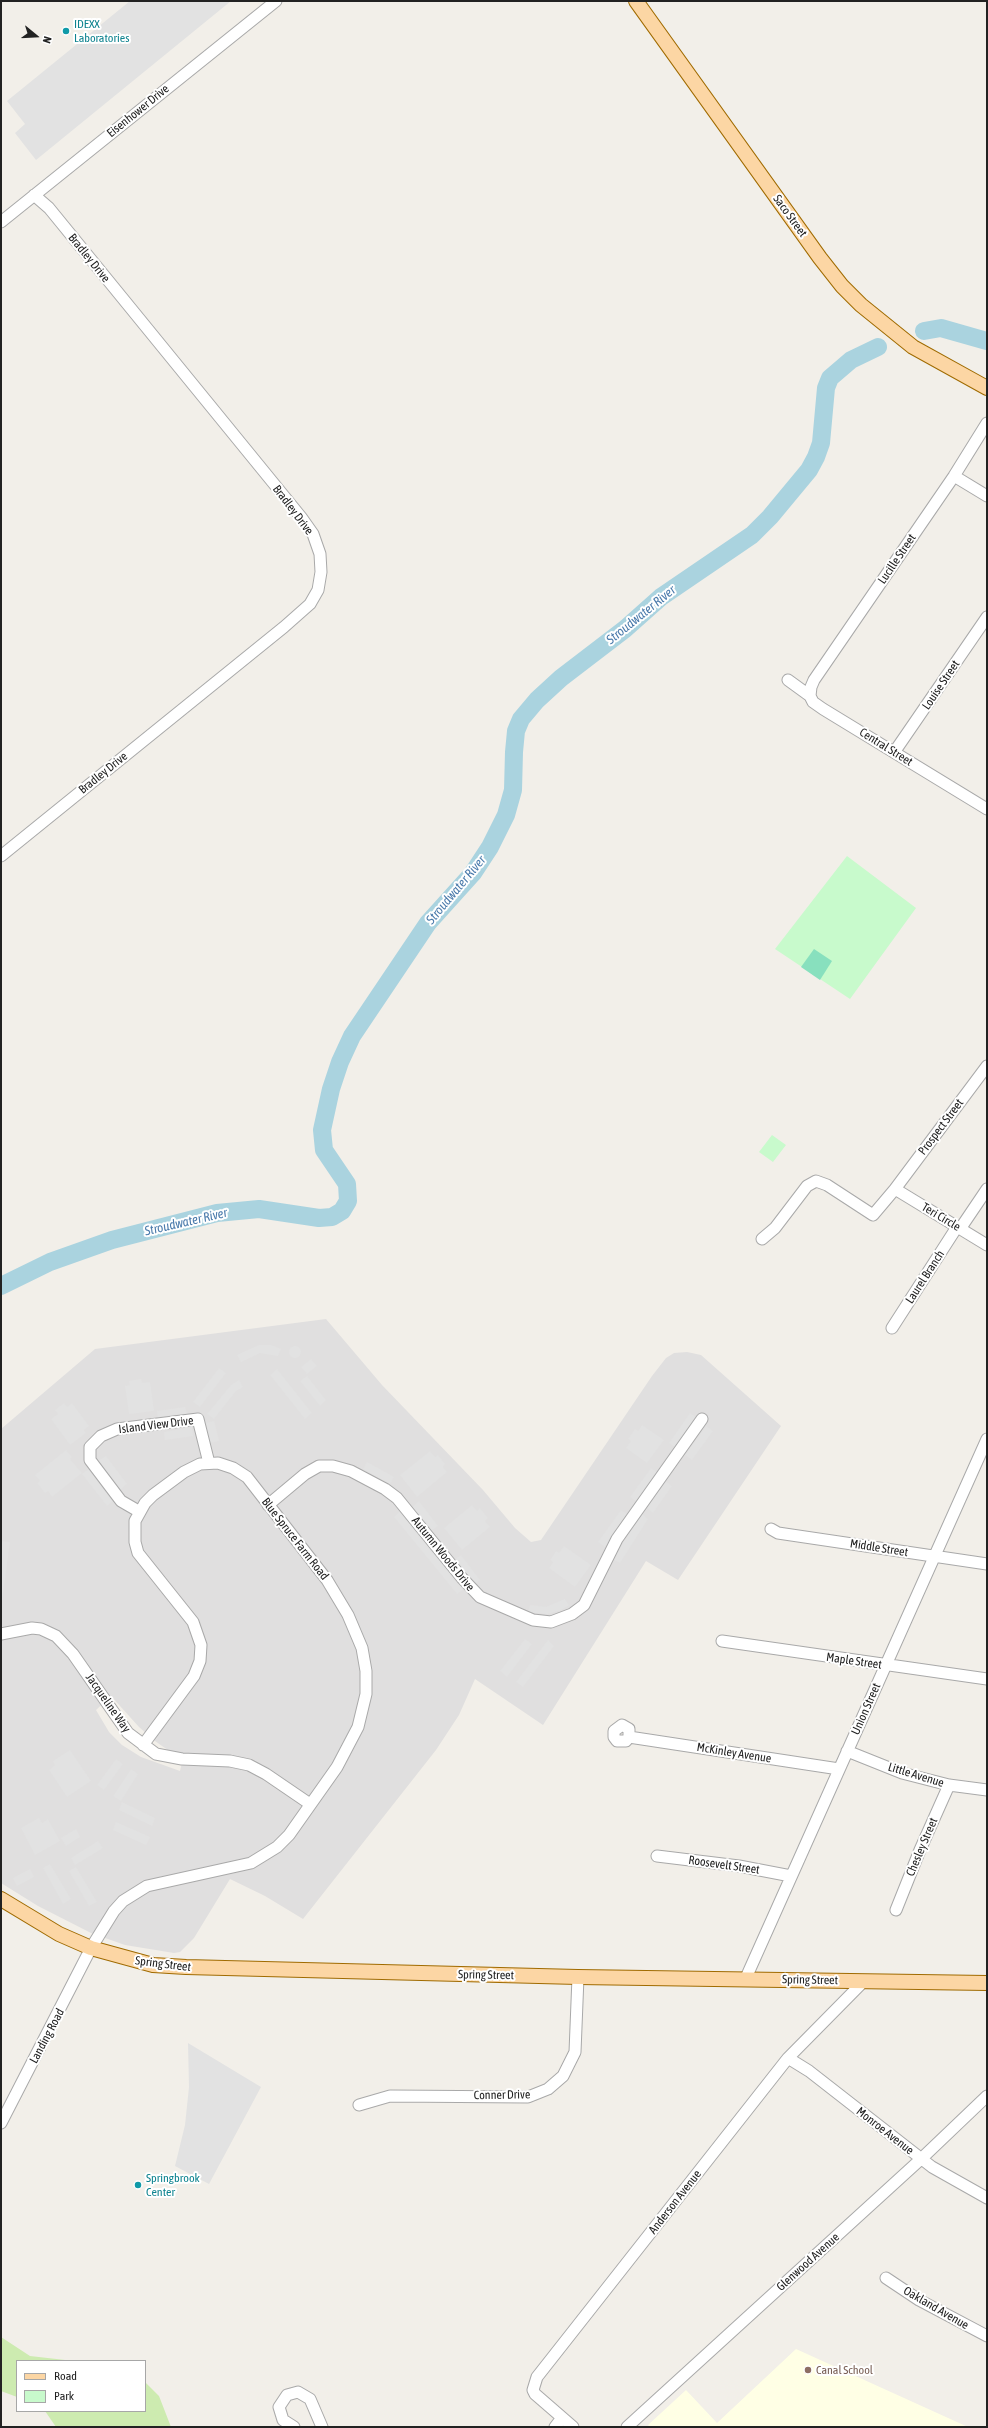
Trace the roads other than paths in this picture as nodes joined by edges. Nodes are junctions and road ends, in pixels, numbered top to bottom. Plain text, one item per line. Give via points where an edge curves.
1 (276, 1) edge
2 (636, 1) edge
3 (34, 195) junction
4 (1, 222) edge
5 (987, 388) edge
6 (987, 423) edge
7 (954, 476) junction
8 (987, 496) edge
9 (987, 617) edge
10 (788, 680) dead end
11 (810, 696) junction
12 (894, 751) junction
13 (986, 808) edge
14 (1, 856) edge
15 (987, 1066) edge
16 (895, 1189) junction
17 (987, 1189) edge
18 (959, 1228) junction
19 (762, 1239) dead end
20 (987, 1245) edge
21 (892, 1328) dead end
22 (702, 1419) dead end
23 (987, 1439) edge
24 (209, 1463) junction
25 (268, 1505) junction
26 (140, 1512) junction
27 (771, 1529) dead end
28 (934, 1556) junction
29 (987, 1564) edge
30 (1, 1634) edge
31 (722, 1641) dead end
32 (886, 1665) junction
33 (987, 1678) edge
34 (629, 1736) dead end
35 (143, 1745) junction
36 (847, 1751) junction
37 (839, 1769) junction
38 (949, 1785) junction
39 (987, 1790) edge
40 (310, 1804) junction
41 (657, 1856) dead end
42 (791, 1876) junction
43 (1, 1899) edge
44 (896, 1910) dead end
45 (92, 1948) junction
46 (578, 1977) junction
47 (745, 1980) junction
48 (864, 1981) junction
49 (987, 1983) edge
50 (788, 2058) junction
51 (987, 2096) edge
52 (359, 2105) dead end
53 (1, 2122) edge
54 (921, 2159) junction
55 (987, 2198) edge
56 (886, 2278) dead end
57 (987, 2336) edge
58 (562, 2418) junction
59 (294, 2427) edge
60 (322, 2427) edge
61 (555, 2427) edge
62 (574, 2427) edge
63 (627, 2427) edge

1 - 3 street, Eisenhower Drive
2 - 5 main road, Saco Street via 842,286 861,305 913,347
3 - 4 street, Eisenhower Drive
3 - 14 street, Bradley Drive via 49,208 301,517 313,534 320,554 321,572 318,590 310,604 284,628
6 - 7 street, Lucille Street
7 - 8 street
7 - 11 street, Lucille Street via 814,680
9 - 12 street, Louise Street
10 - 11 street, Central Street
11 - 12 street, Central Street via 813,702
12 - 13 street, Central Street
15 - 16 street, Prospect Street
16 - 18 street, Teri Circle
16 - 19 street, Prospect Street via 873,1215 827,1184 816,1181 808,1186 776,1228
17 - 18 street, Laurel Branch
18 - 20 street, Teri Circle
18 - 21 street, Laurel Branch
22 - 25 street, Autumn Woods Drive via 617,1539 584,1605 572,1614 551,1622 533,1620 480,1597 397,1498 343,1468 319,1466 305,1474
23 - 28 street, Union Street
24 - 25 street, Blue Spruce Farm Road via 226,1465 241,1472
24 - 26 street, Blue Spruce Farm Road via 184,1472 153,1495
24 - 26 street, Island View Drive via 198,1419 117,1430 101,1436 90,1447 90,1460 121,1501
25 - 40 street, Blue Spruce Farm Road via 327,1580 353,1626 364,1659 366,1694 358,1728 343,1758
26 - 35 street, Blue Spruce Farm Road via 134,1527 138,1553 193,1622 200,1637 201,1652 198,1668 190,1684
27 - 28 street, Middle Street via 778,1533
28 - 29 street, Middle Street
28 - 32 street, Union Street
30 - 35 street, Jacqueline Way via 32,1628 56,1636 73,1654 122,1726
31 - 32 street, Maple Street
32 - 33 street, Maple Street
32 - 36 street, Union Street
34 - 37 street, McKinley Avenue
35 - 40 street, Jacqueline Way via 166,1757 230,1761 249,1765
36 - 37 street, Union Street
36 - 38 street, Little Avenue via 902,1772
37 - 42 street, Union Street
38 - 39 street, Little Avenue
38 - 44 street, Chesley Street
40 - 45 street, Blue Spruce Farm Road via 277,1847 251,1863 174,1879 147,1886 135,1893 114,1911
41 - 42 street, Roosevelt Street via 739,1866
42 - 47 street, Union Street
43 - 45 main road, Spring Street via 46,1927
45 - 46 main road, Spring Street via 153,1965 186,1967
45 - 53 street, Landing Road
46 - 47 main road, Spring Street
46 - 52 street, Conner Drive via 576,2052 563,2076 548,2089 528,2097 390,2096
47 - 48 main road, Spring Street
48 - 49 main road, Spring Street
48 - 50 street, Anderson Avenue
50 - 54 street, Monroe Avenue
50 - 58 street, Anderson Avenue via 537,2377 533,2390 535,2394
51 - 54 street, Glenwood Avenue
54 - 55 street, Monroe Avenue
54 - 63 street, Glenwood Avenue
56 - 57 street, Oakland Avenue via 919,2300
58 - 61 street
58 - 62 street, Anderson Avenue
59 - 60 street via 283,2420 279,2409 283,2399 295,2392 304,2393 310,2398

